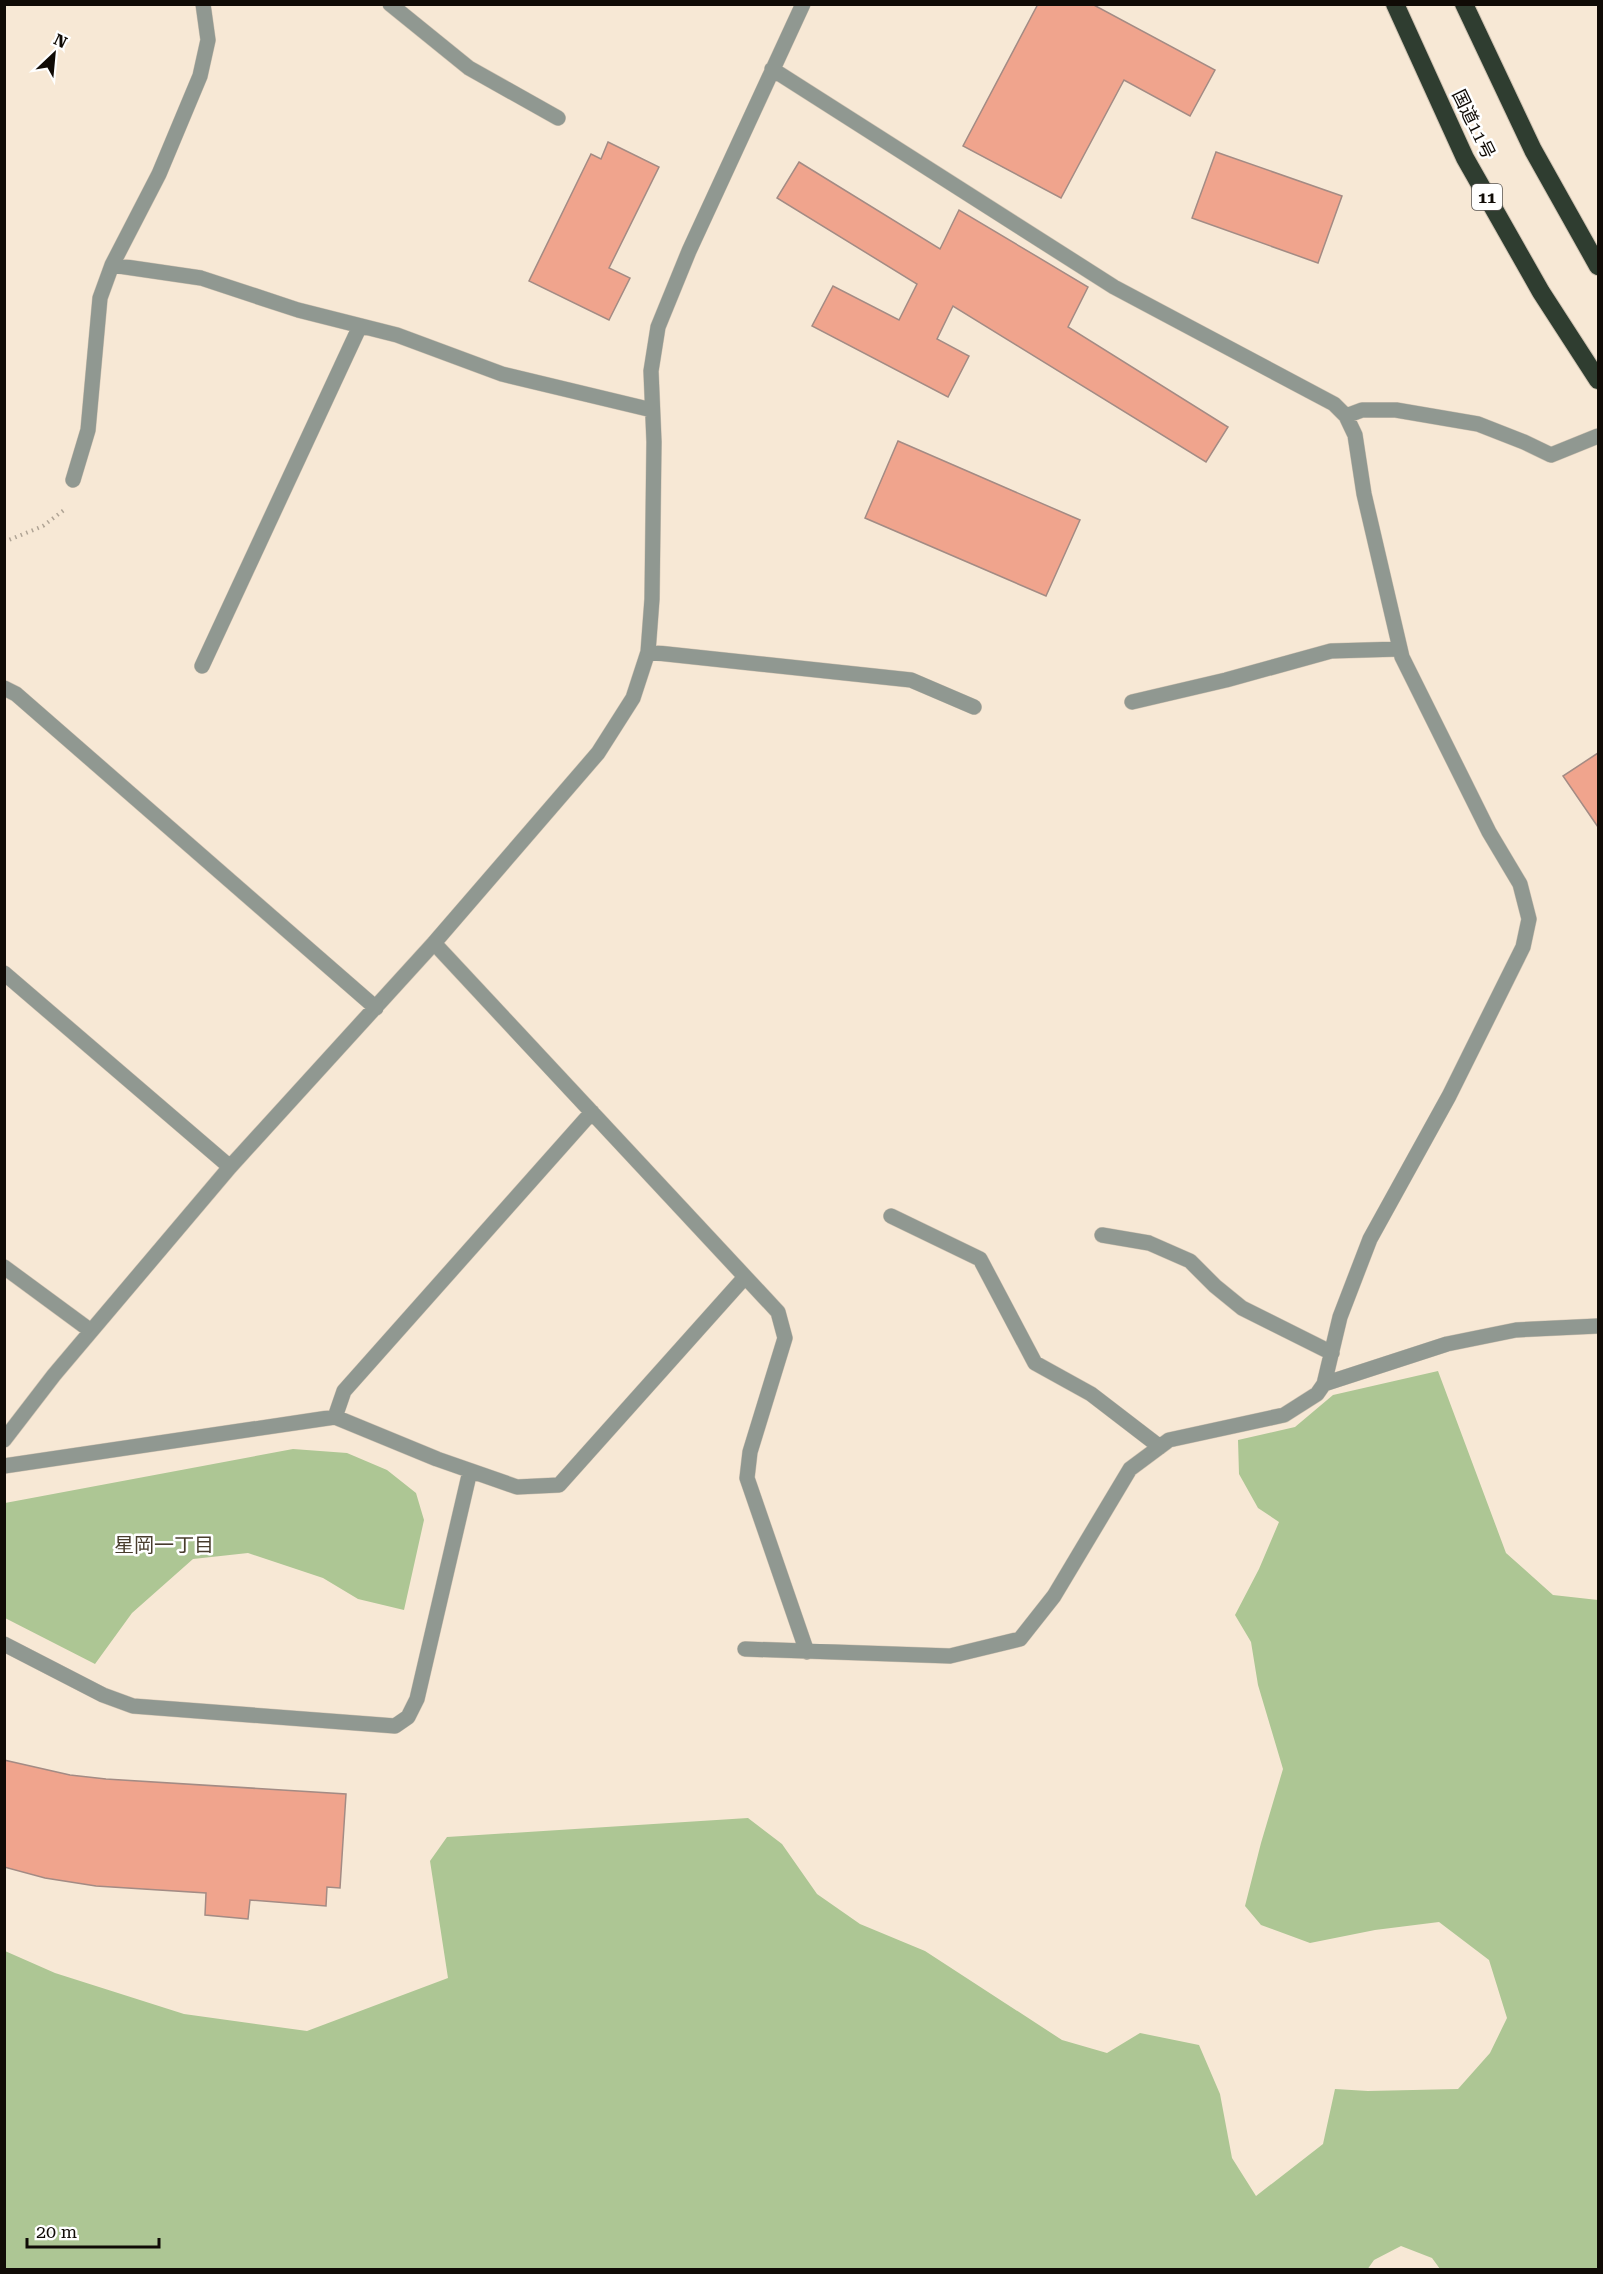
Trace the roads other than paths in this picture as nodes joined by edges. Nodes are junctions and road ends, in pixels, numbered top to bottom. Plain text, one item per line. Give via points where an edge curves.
1 (203, 4) edge
2 (390, 4) edge
3 (802, 4) edge
4 (1395, 4) edge
5 (1464, 4) edge
6 (772, 69) junction
7 (558, 118) dead end
8 (112, 265) junction
9 (1599, 266) edge
10 (360, 326) junction
11 (1599, 380) edge
12 (652, 410) junction
13 (1346, 416) junction
14 (1599, 436) edge
15 (73, 480) road end
16 (1400, 649) junction
17 (648, 652) junction
18 (202, 666) dead end
19 (4, 688) edge
20 (1132, 702) dead end
21 (974, 707) dead end
22 (434, 943) junction
23 (4, 973) edge
24 (376, 1008) junction
25 (592, 1112) junction
26 (230, 1167) junction
27 (891, 1216) dead end
28 (1102, 1235) dead end
29 (4, 1267) edge
30 (745, 1277) junction
31 (1599, 1326) edge
32 (91, 1331) junction
33 (1332, 1353) junction
34 (1324, 1384) junction
35 (335, 1417) junction
36 (4, 1440) edge
37 (1160, 1447) junction
38 (4, 1466) edge
39 (470, 1471) junction
40 (4, 1644) edge
41 (745, 1649) dead end
42 (807, 1652) junction

1 - 8 street via 208,40 200,76 159,174
2 - 7 street via 469,69
3 - 6 street
4 - 11 highway, 国道11号 / 11 via 1465,158 1541,292
5 - 9 highway via 1533,150
6 - 12 street via 657,327 651,371
6 - 13 street via 1114,287 1334,404
8 - 10 street via 201,278
8 - 15 street via 100,298 88,430
10 - 12 street via 397,335 502,374
10 - 18 street
12 - 17 street
13 - 14 street via 1362,410 1396,410 1478,424 1551,455
13 - 16 street via 1355,435 1364,494
16 - 20 street via 1331,651
16 - 33 street via 1489,832 1520,884 1529,919 1518,958 1449,1096 1370,1239
17 - 21 street via 911,680
17 - 22 street via 633,698 598,753
19 - 24 street via 16,694
22 - 24 street
22 - 25 street
23 - 26 street
24 - 26 street
25 - 30 street
25 - 35 street via 344,1391
26 - 32 street
27 - 37 street via 980,1259 1035,1363 1091,1394
28 - 33 street via 1149,1243 1190,1261 1242,1308
29 - 32 street
30 - 39 street via 559,1485 517,1487
30 - 42 street via 778,1312 785,1338 750,1452 747,1478
31 - 34 street via 1516,1330 1447,1344
32 - 36 street
33 - 34 street
34 - 37 street via 1317,1394 1284,1415 1169,1440
35 - 38 street
35 - 39 street
37 - 42 street via 1130,1468 1054,1596 1020,1639 950,1656
39 - 40 street via 417,1699 408,1718 395,1726 133,1706 103,1695
41 - 42 street

